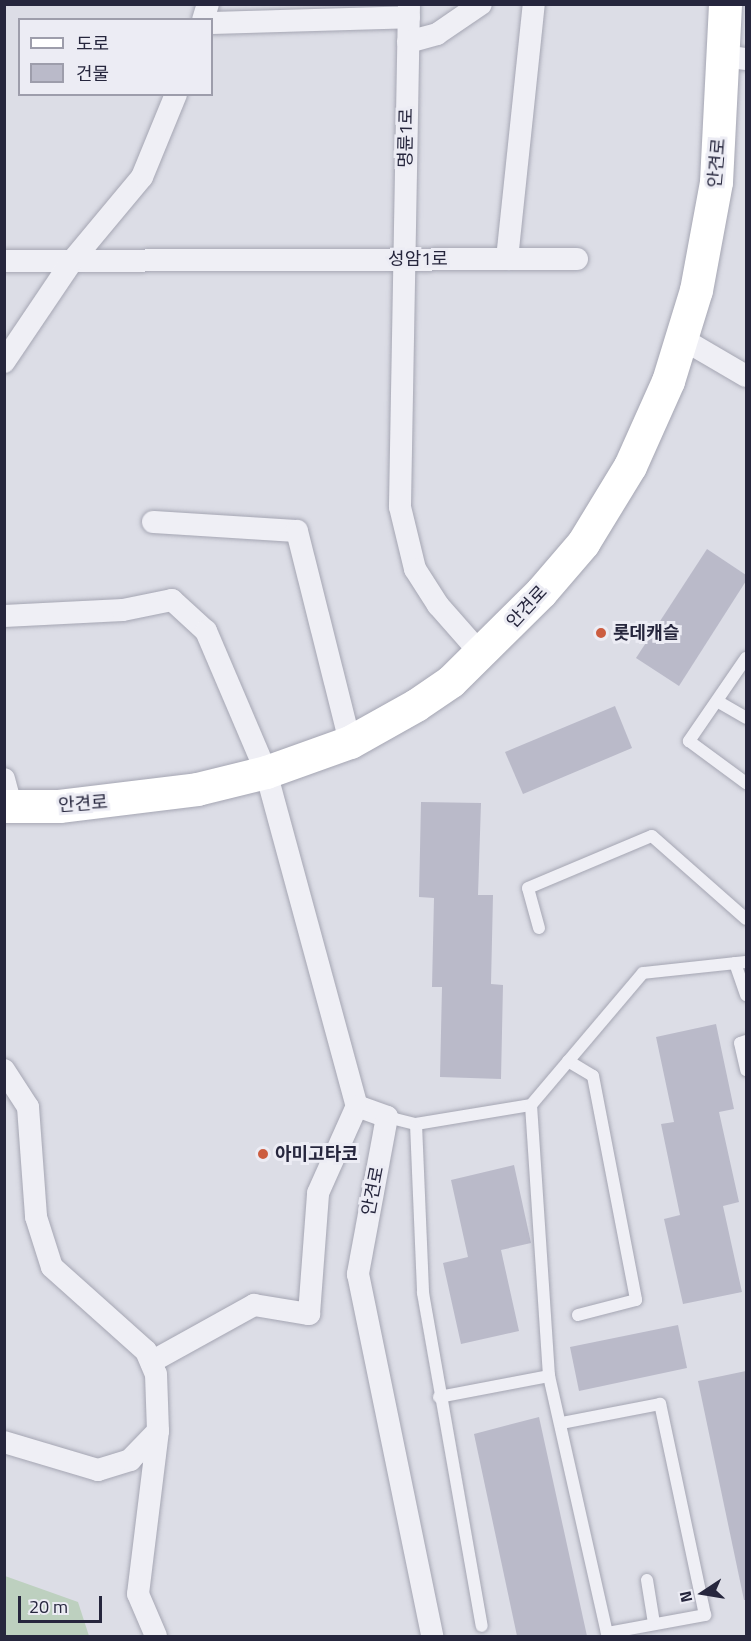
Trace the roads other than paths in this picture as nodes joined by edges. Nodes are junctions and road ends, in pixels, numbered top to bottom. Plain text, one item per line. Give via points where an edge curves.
1 (481, 4) edge
2 (534, 4) edge
3 (725, 4) edge
4 (409, 11) edge
5 (213, 23) edge
6 (408, 42) junction
7 (735, 58) edge
8 (175, 96) edge
9 (404, 259) junction
10 (507, 259) junction
11 (577, 259) dead end
12 (4, 261) edge
13 (72, 261) junction
14 (681, 338) junction
15 (4, 362) edge
16 (747, 376) edge
17 (153, 522) dead end
18 (4, 615) edge
19 (481, 654) junction
20 (747, 658) edge
21 (717, 701) junction
22 (747, 718) edge
23 (350, 742) junction
24 (266, 772) junction
25 (747, 783) edge
26 (7, 797) edge
27 (747, 919) edge
28 (539, 928) dead end
29 (741, 963) edge
30 (747, 995) edge
31 (747, 1041) edge
32 (568, 1061) junction
33 (4, 1070) edge
34 (747, 1070) edge
35 (531, 1105) junction
36 (357, 1106) junction
37 (387, 1117) junction
38 (416, 1124) junction
39 (578, 1314) dead end
40 (151, 1362) junction
41 (549, 1376) junction
42 (439, 1397) junction
43 (562, 1423) junction
44 (158, 1431) junction
45 (4, 1442) edge
46 (647, 1580) dead end
47 (654, 1623) junction
48 (482, 1626) dead end
49 (156, 1636) edge
50 (432, 1636) edge

1 - 6 street via 437,34
2 - 10 street
3 - 7 main road, 안견로
4 - 5 street, 명륜1로
4 - 6 street, 명륜1로
6 - 9 street, 명륜1로
7 - 14 main road, 안견로 via 712,213 696,290
8 - 13 street via 142,177
9 - 10 street, 성암1로
9 - 13 street, 성암1로
9 - 19 street, 명륜1로 via 400,483 403,528 424,585
10 - 11 street, 성암1로
12 - 13 street, 성암1로
13 - 15 street
14 - 16 street
14 - 19 main road, 안견로 via 648,428 598,520 562,568
17 - 23 street via 297,531
18 - 24 street via 123,610 172,600 206,631
19 - 23 main road, 안견로 via 416,705
20 - 21 lane
21 - 22 lane
21 - 25 lane via 689,741
23 - 24 main road, 안견로
24 - 26 main road, 안견로 via 196,789 124,800
24 - 36 street
27 - 28 lane via 652,836 528,888
29 - 30 lane
29 - 32 lane via 643,973
31 - 34 lane via 740,1042
32 - 35 lane
32 - 39 lane via 593,1076 636,1300
33 - 40 street via 28,1107 36,1217 52,1267 146,1351
35 - 38 lane
35 - 41 lane
36 - 37 street
36 - 40 street via 318,1193 309,1314 254,1305
37 - 38 lane
37 - 50 street, 안견로 via 358,1274
38 - 42 lane via 423,1293
40 - 44 street via 156,1374
41 - 42 lane
41 - 43 lane
42 - 48 lane
43 - 47 lane via 607,1633
43 - 47 lane via 660,1404 705,1615
44 - 45 street via 130,1460 98,1470
44 - 49 street via 138,1594
46 - 47 lane

